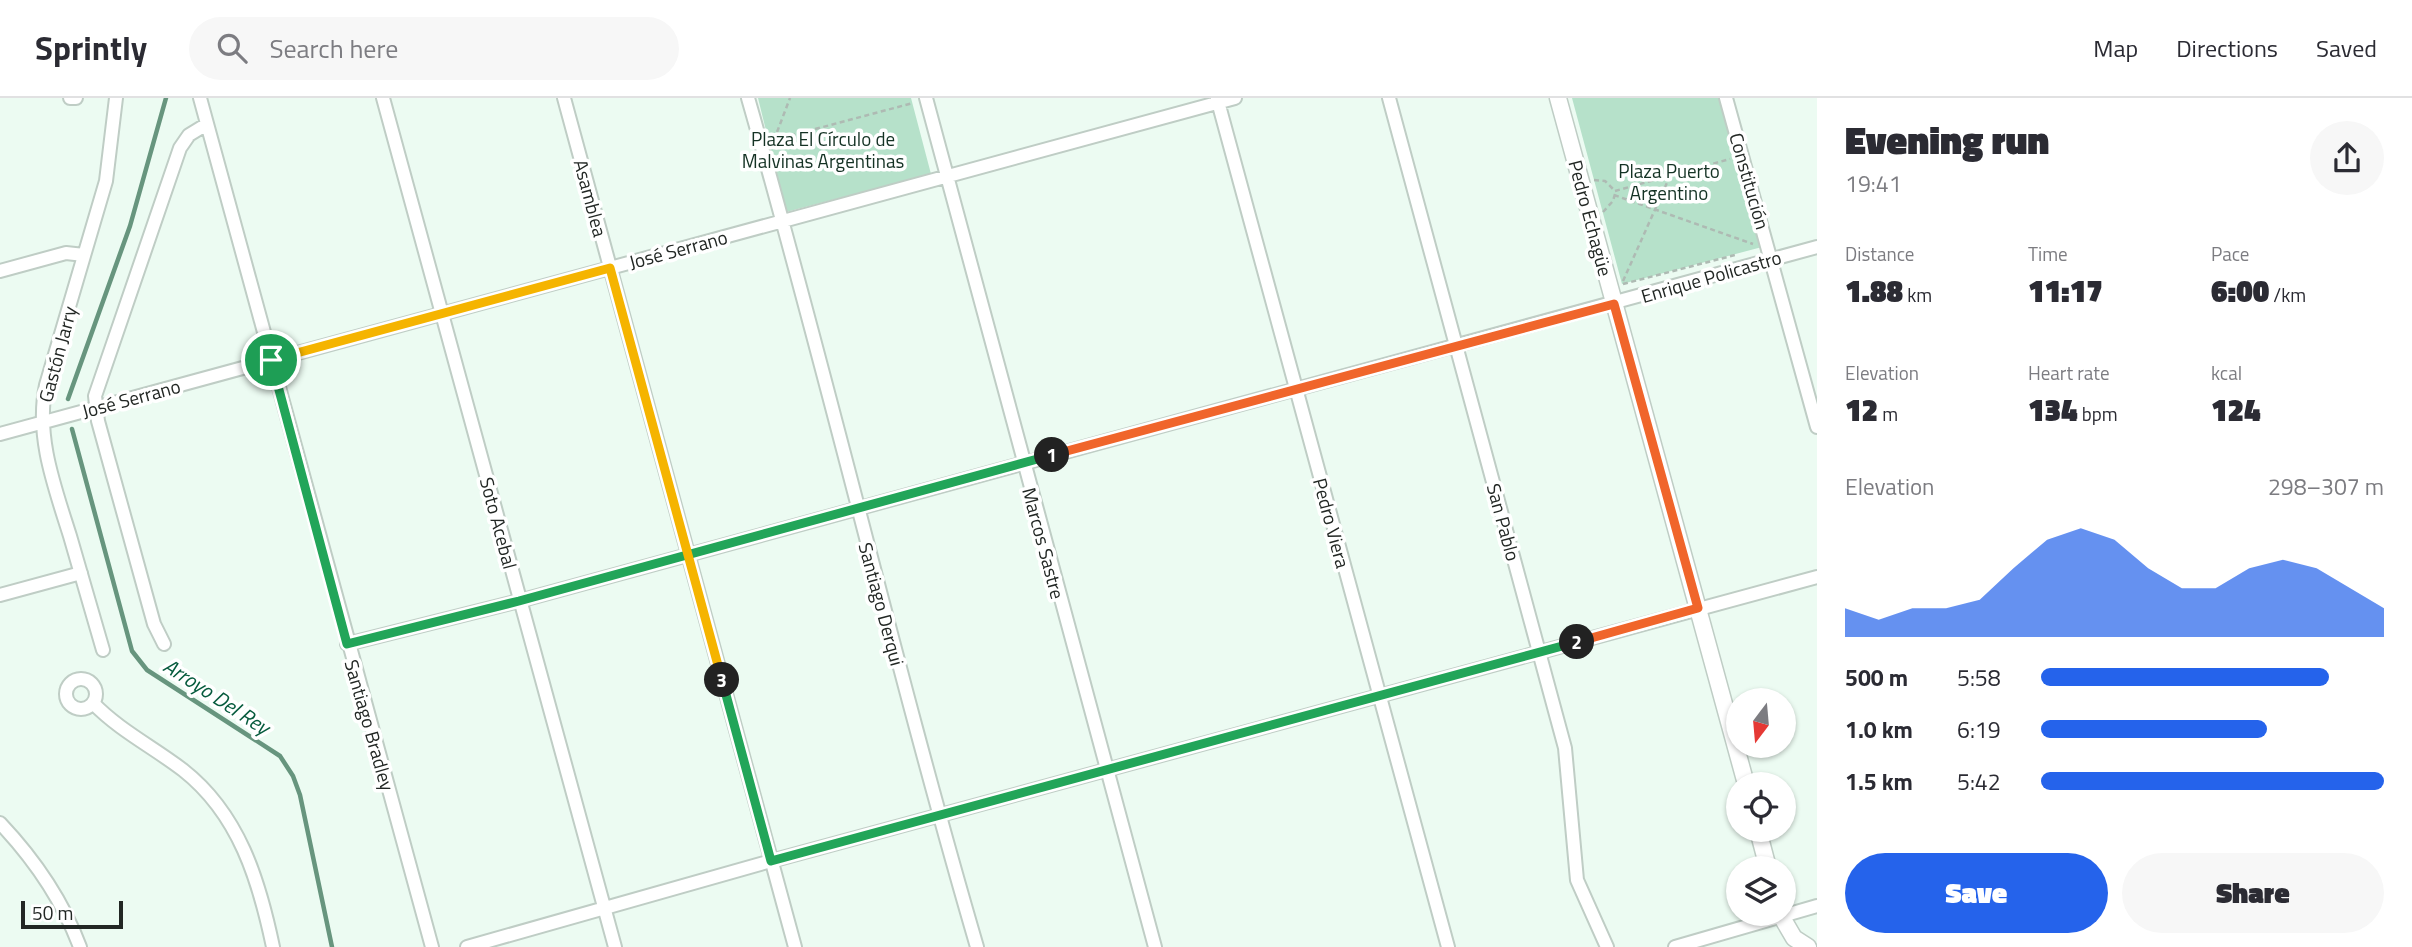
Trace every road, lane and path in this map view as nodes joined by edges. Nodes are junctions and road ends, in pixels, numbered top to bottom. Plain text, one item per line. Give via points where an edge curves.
1 (70, 98) edge
2 (76, 98) edge
3 (116, 98) edge
4 (200, 98) edge
5 (383, 98) edge
6 (564, 98) edge
7 (748, 98) edge
8 (790, 98) edge
9 (904, 98) edge
10 (1234, 98) edge
11 (1389, 98) edge
12 (1558, 98) edge
13 (1726, 98) edge
14 (927, 99) edge
15 (1218, 100) edge
16 (911, 104) junction
17 (207, 124) junction
18 (1737, 157) dead end
19 (1671, 175) junction
20 (947, 176) junction
21 (1597, 190) dead end
22 (1615, 193) junction
23 (1600, 201) dead end
24 (1655, 209) junction
25 (783, 221) junction
26 (1817, 247) edge
27 (1749, 251) dead end
28 (1736, 254) dead end
29 (84, 255) junction
30 (1771, 259) junction
31 (610, 268) junction
32 (0, 271) edge
33 (1619, 272) dead end
34 (1622, 284) junction
35 (1614, 304) junction
36 (444, 313) junction
37 (1455, 346) junction
38 (271, 360) junction
39 (1296, 388) junction
40 (95, 407) junction
41 (43, 423) junction
42 (1817, 427) edge
43 (0, 434) edge
44 (1023, 463) junction
45 (856, 508) junction
46 (689, 554) junction
47 (81, 573) junction
48 (1817, 577) edge
49 (0, 595) edge
50 (519, 601) junction
51 (1698, 608) junction
52 (164, 644) dead end
53 (347, 644) junction
54 (103, 649) dead end
55 (1540, 652) junction
56 (1378, 695) junction
57 (93, 703) dead end
58 (1107, 769) junction
59 (1743, 772) edge
60 (939, 817) junction
61 (0, 823) edge
62 (771, 861) junction
63 (1817, 906) edge
64 (605, 908) junction
65 (1796, 911) edge
66 (1745, 926) edge
67 (1787, 926) edge
68 (80, 947) edge
69 (273, 947) edge
70 (432, 947) edge
71 (467, 947) edge
72 (615, 947) edge
73 (794, 947) edge
74 (977, 947) edge
75 (1155, 947) edge
76 (1448, 947) edge
77 (1606, 947) edge
78 (1675, 947) edge
79 (1808, 947) edge

1 - 2 street
3 - 29 street, Gastón Jarry via 106,181
4 - 17 street, Santiago Bradley
5 - 36 street, Soto Acebal
6 - 31 street, Asamblea
7 - 25 street, Santiago Derqui
8 - 16 path via 774,140
9 - 16 path
10 - 15 street, José Serrano
11 - 37 street, San Pablo
12 - 35 street, Pedro Echagüe
13 - 30 street, Constitución
14 - 16 path
14 - 20 street, Marcos Sastre
15 - 20 street, José Serrano
15 - 39 street, Pedro Viera
17 - 38 street, Santiago Bradley
17 - 40 street via 189,135 180,148 98,386
18 - 19 path
19 - 22 path
19 - 24 path
20 - 25 street, José Serrano
20 - 44 street, Marcos Sastre
21 - 22 path via 1594,180 1605,181
22 - 23 path via 1603,212
22 - 24 path
24 - 27 path via 1762,247
24 - 34 path
25 - 31 street, José Serrano
25 - 45 street, Santiago Derqui
26 - 30 street, Enrique Policastro
28 - 34 path
29 - 32 street via 66,253
29 - 41 street, Gastón Jarry via 46,385
30 - 35 street, Enrique Policastro
30 - 42 street, Constitución
31 - 36 street, José Serrano
31 - 46 street, Asamblea
33 - 34 path
35 - 37 street, Enrique Policastro
35 - 51 street, Pedro Echagüe
36 - 38 street, José Serrano
36 - 50 street, Soto Acebal
37 - 39 street, Enrique Policastro
37 - 55 street, San Pablo
38 - 40 street, José Serrano
38 - 53 street, Santiago Bradley
39 - 44 street, Enrique Policastro
39 - 56 street, Pedro Viera
40 - 41 street, José Serrano
40 - 52 street via 154,624
41 - 43 street, José Serrano
41 - 47 street, Gastón Jarry via 54,482
44 - 45 street, Enrique Policastro
44 - 58 street, Marcos Sastre
45 - 46 street, Enrique Policastro
45 - 60 street, Santiago Derqui
46 - 50 street, Enrique Policastro
46 - 62 street, Asamblea
47 - 49 street
47 - 54 street, Gastón Jarry
48 - 51 street
50 - 53 street, Enrique Policastro
50 - 64 street, Soto Acebal
51 - 55 street
51 - 59 street, Pedro Echagüe
53 - 70 street, Santiago Bradley
55 - 56 street
55 - 77 street, San Pablo via 1565,748 1577,880
56 - 58 street
56 - 76 street, Pedro Viera
57 - 69 street via 184,771 231,824 246,850
58 - 60 street
58 - 75 street, Marcos Sastre
60 - 62 street
60 - 74 street, Santiago Derqui
61 - 68 street via 60,902
62 - 64 street
62 - 73 street, Asamblea
63 - 65 street
64 - 71 street
64 - 72 street, Soto Acebal
66 - 78 street
67 - 79 street via 1794,938

